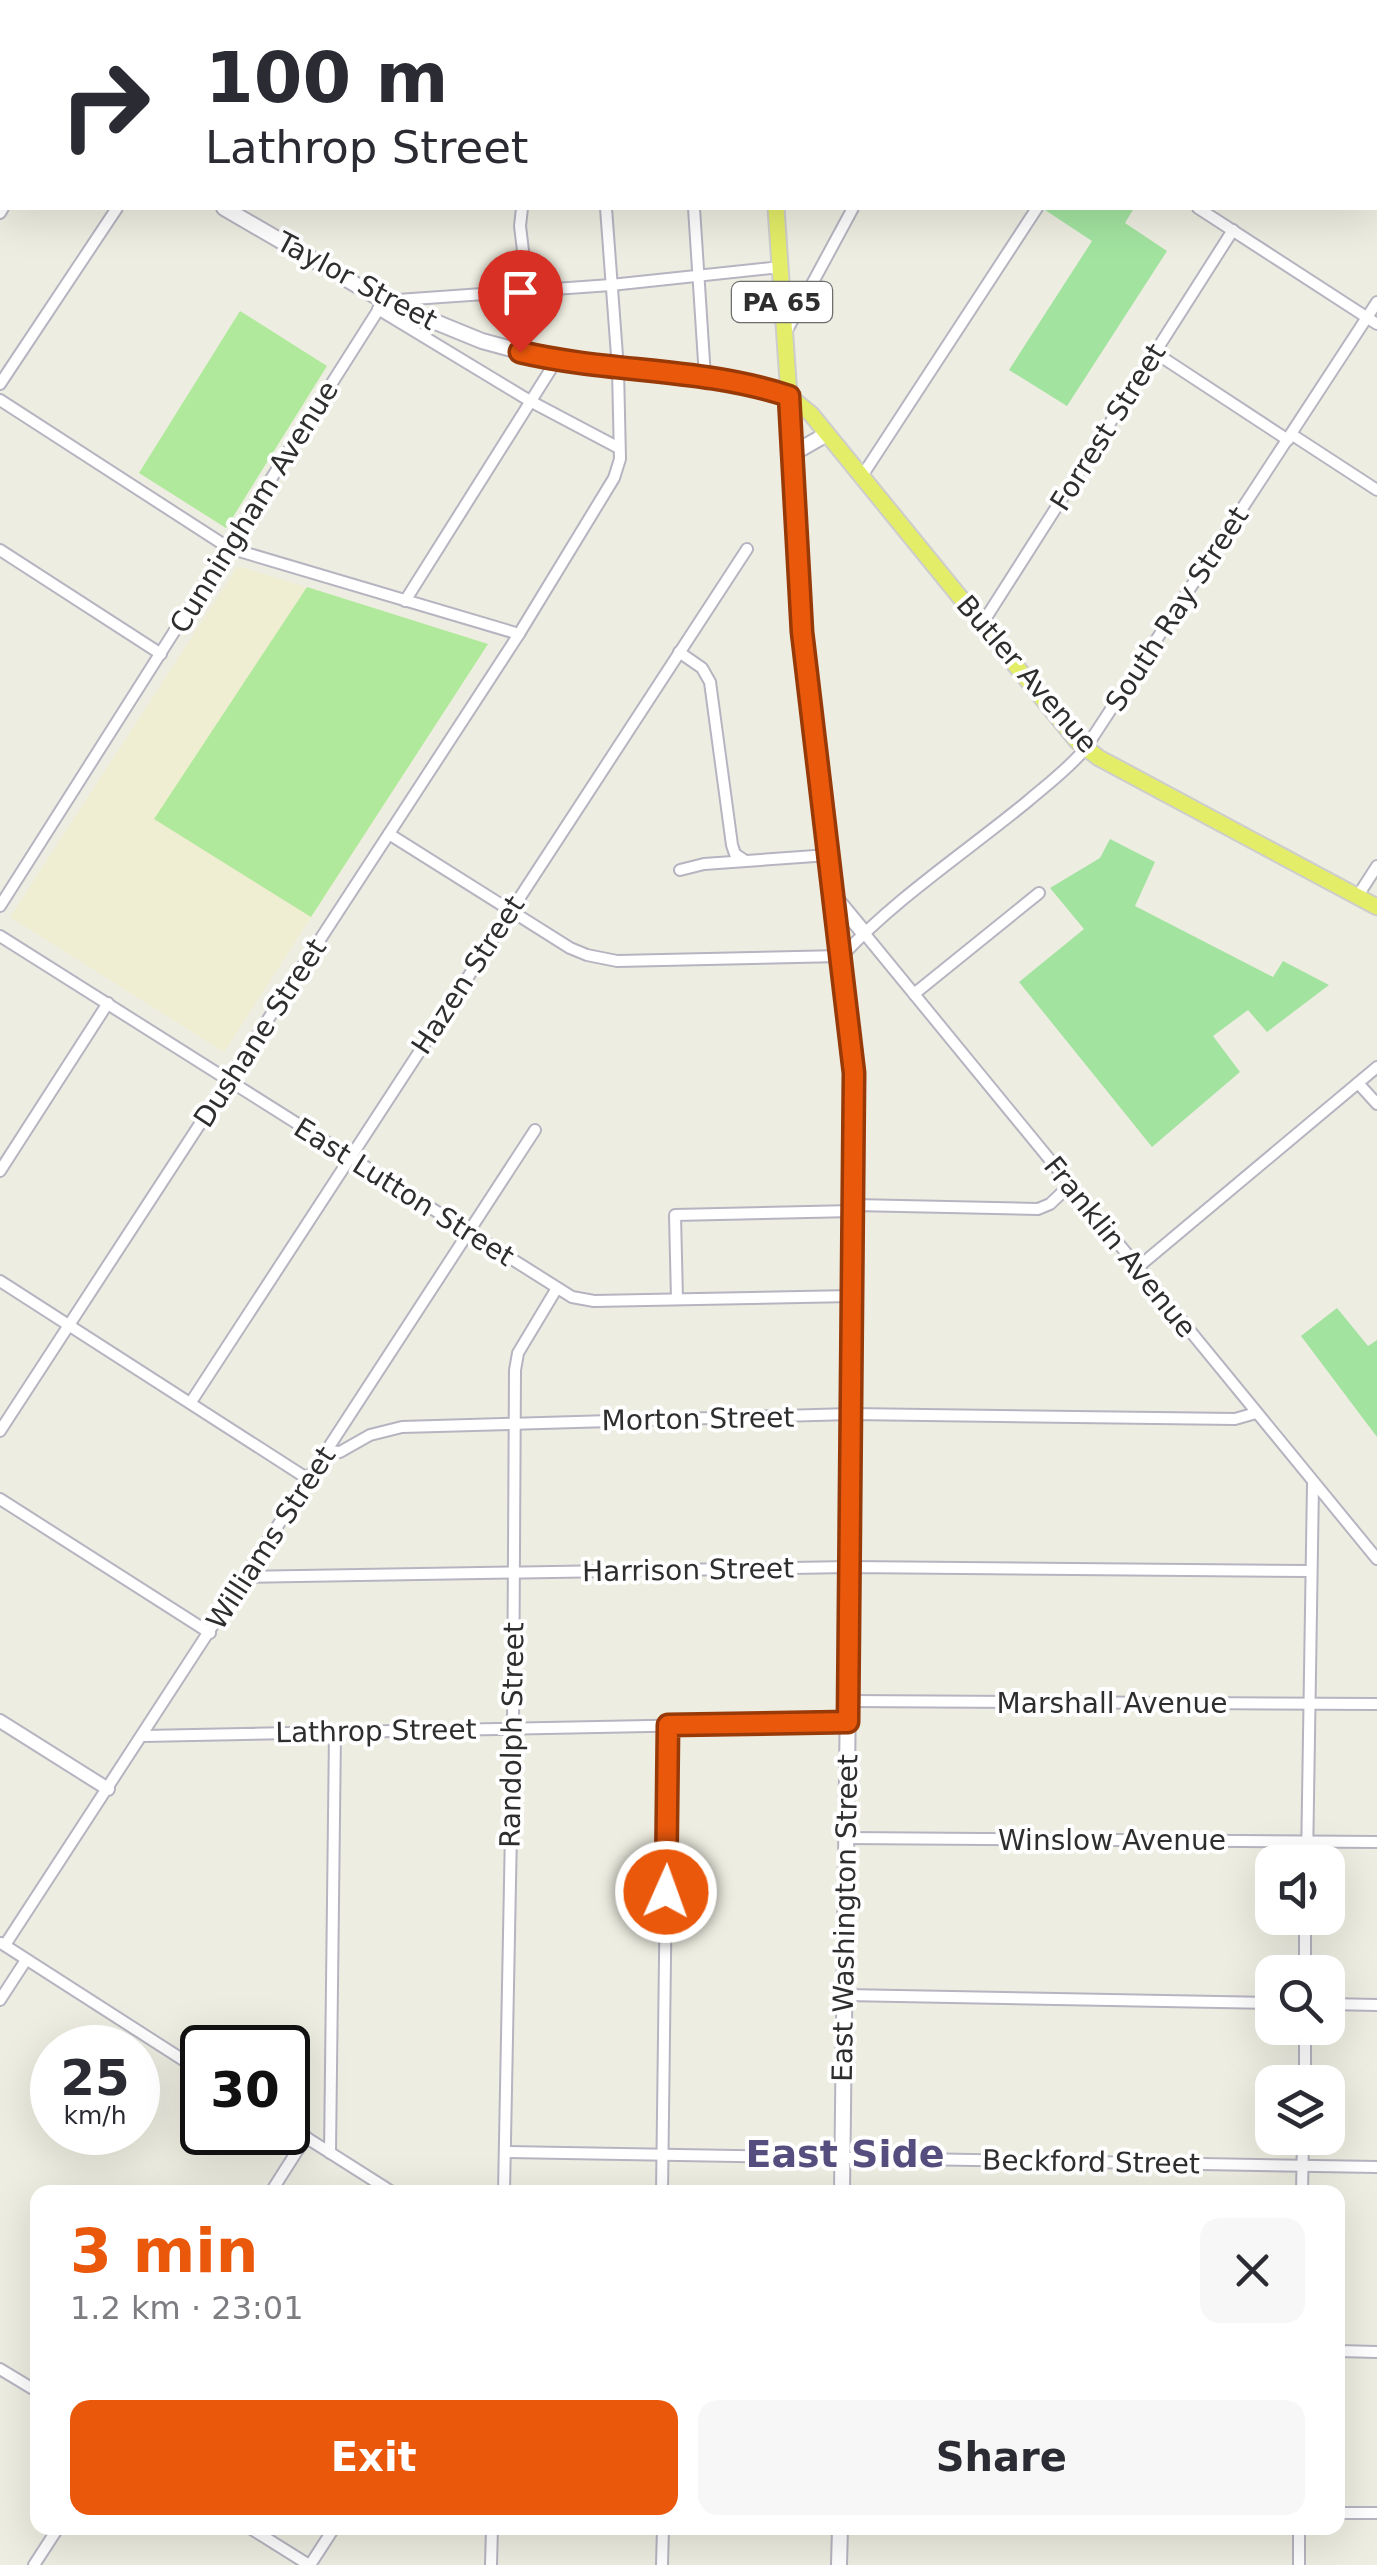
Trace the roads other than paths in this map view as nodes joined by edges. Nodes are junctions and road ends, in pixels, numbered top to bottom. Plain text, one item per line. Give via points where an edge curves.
1 (116, 210) edge
2 (227, 210) edge
3 (522, 210) edge
4 (606, 210) edge
5 (694, 210) edge
6 (776, 210) edge
7 (853, 210) edge
8 (1037, 210) edge
9 (1201, 210) edge
10 (1233, 230) junction
11 (780, 266) junction
12 (698, 276) junction
13 (611, 285) junction
14 (528, 292) junction
15 (1377, 302) edge
16 (381, 305) junction
17 (1372, 320) edge
18 (784, 336) junction
19 (1156, 354) junction
20 (556, 361) junction
21 (618, 370) junction
22 (706, 377) junction
23 (0, 384) edge
24 (789, 396) junction
25 (0, 400) edge
26 (530, 401) junction
27 (827, 434) junction
28 (1289, 437) junction
29 (620, 448) junction
30 (792, 454) junction
31 (862, 476) junction
32 (1377, 490) edge
33 (229, 548) junction
34 (747, 549) dead end
35 (0, 550) edge
36 (405, 601) junction
37 (982, 624) junction
38 (520, 634) junction
39 (679, 652) junction
40 (161, 654) junction
41 (1085, 749) junction
42 (389, 834) junction
43 (829, 855) junction
44 (744, 860) junction
45 (1377, 866) edge
46 (680, 870) dead end
47 (1038, 894) dead end
48 (1357, 897) junction
49 (835, 898) junction
50 (0, 906) edge
51 (1377, 907) edge
52 (509, 910) junction
53 (864, 933) junction
54 (0, 936) edge
55 (842, 956) junction
56 (914, 994) junction
57 (108, 1003) junction
58 (1377, 1067) edge
59 (230, 1081) junction
60 (1358, 1082) junction
61 (1377, 1104) edge
62 (535, 1130) dead end
63 (350, 1158) junction
64 (0, 1172) edge
65 (1070, 1186) junction
66 (854, 1208) junction
67 (468, 1232) junction
68 (1137, 1268) junction
69 (0, 1280) edge
70 (558, 1288) junction
71 (852, 1296) junction
72 (677, 1299) junction
73 (70, 1324) junction
74 (191, 1402) junction
75 (1256, 1413) junction
76 (851, 1414) junction
77 (515, 1423) junction
78 (0, 1432) edge
79 (326, 1451) junction
80 (308, 1479) junction
81 (1314, 1482) junction
82 (0, 1499) edge
83 (1377, 1559) edge
84 (849, 1567) junction
85 (1310, 1571) junction
86 (514, 1574) junction
87 (245, 1577) junction
88 (210, 1633) junction
89 (848, 1701) junction
90 (1309, 1704) junction
91 (1377, 1704) edge
92 (0, 1721) edge
93 (848, 1722) junction
94 (668, 1725) junction
95 (512, 1728) junction
96 (335, 1732) junction
97 (144, 1736) junction
98 (108, 1789) junction
99 (846, 1838) junction
100 (1307, 1841) junction
101 (1377, 1842) edge
102 (1307, 1845) edge
103 (2, 1943) edge
104 (26, 1960) junction
105 (845, 1995) junction
106 (0, 2000) edge
107 (1255, 2003) edge
108 (1345, 2004) edge
109 (1377, 2005) edge
110 (180, 2058) edge
111 (310, 2140) edge
112 (505, 2152) junction
113 (330, 2153) junction
114 (663, 2154) junction
115 (295, 2155) edge
116 (1302, 2155) edge
117 (842, 2158) junction
118 (1302, 2166) junction
119 (1377, 2168) edge
120 (276, 2185) edge
121 (381, 2185) edge
122 (504, 2185) edge
123 (662, 2185) edge
124 (842, 2185) edge
125 (1302, 2185) edge
126 (1345, 2351) edge
127 (1377, 2352) edge
128 (0, 2368) edge
129 (30, 2387) edge
130 (1345, 2512) edge
131 (1377, 2513) edge
132 (53, 2535) edge
133 (261, 2535) edge
134 (329, 2535) edge
135 (492, 2535) edge
136 (663, 2535) edge
137 (840, 2535) edge
138 (1299, 2535) edge
139 (34, 2565) edge
140 (309, 2565) edge
141 (491, 2565) edge
142 (662, 2565) edge
143 (839, 2565) edge
144 (1299, 2565) edge

1 - 23 street
2 - 16 main road, Taylor Street
3 - 14 street
4 - 13 street
5 - 12 street
6 - 11 main road, East Washington Street / PA 65
7 - 18 street
8 - 31 street
9 - 10 street
10 - 17 street
10 - 19 street, Forrest Street
11 - 12 street
11 - 18 main road, East Washington Street / PA 65
12 - 13 street
12 - 22 street
13 - 14 street
13 - 21 street
14 - 16 street
15 - 17 street, South Ray Street
16 - 20 main road, Taylor Street
16 - 26 street, Taylor Street
16 - 33 street, Cunningham Avenue
17 - 28 street, South Ray Street
18 - 24 main road, East Washington Street / PA 65
19 - 28 street
19 - 37 street, Forrest Street
20 - 21 main road, Taylor Street
20 - 26 street
21 - 22 main road, Taylor Street
21 - 29 street
22 - 24 main road, Taylor Street
24 - 27 main road, Butler Avenue
24 - 30 main road, East Washington Street / PA 65
25 - 33 street
26 - 29 street, Taylor Street
26 - 36 street
27 - 30 main road
27 - 31 main road, Butler Avenue
28 - 32 street
28 - 41 street, South Ray Street
29 - 38 street, Dushane Street via 614,478
30 - 43 main road, East Washington Street / PA 65 via 802,632
31 - 37 main road, Butler Avenue
33 - 36 street
33 - 40 street, Cunningham Avenue
34 - 39 street, Hazen Street
35 - 40 street
36 - 38 street
37 - 41 main road, Butler Avenue
38 - 42 street, Dushane Street
39 - 44 street via 710,682 732,844
39 - 52 street, Hazen Street
40 - 50 street, Cunningham Avenue
41 - 48 main road, Butler Avenue
41 - 53 street, South Ray Street
42 - 52 street
42 - 59 street, Dushane Street
43 - 44 street
43 - 49 main road, East Washington Street / PA 65
44 - 46 street
45 - 48 street
47 - 56 street
48 - 51 main road, Butler Avenue
49 - 53 main road
49 - 55 main road, East Washington Street / PA 65
52 - 55 street via 599,958
52 - 63 street, Hazen Street
53 - 55 street, South Ray Street
53 - 56 street, Franklin Avenue
54 - 57 street, East Lutton Street
55 - 66 main road, East Washington Street / PA 65 via 854,1073
56 - 65 street, Franklin Avenue
57 - 59 street, East Lutton Street
57 - 64 street
58 - 60 street
59 - 63 street, East Lutton Street
59 - 73 street, Dushane Street
60 - 61 street
60 - 68 street
62 - 67 street, Williams Street
63 - 67 street, East Lutton Street
63 - 74 street, Hazen Street
65 - 66 street via 1038,1209
65 - 68 street, Franklin Avenue
66 - 71 main road, East Washington Street / PA 65
66 - 72 street via 676,1215
67 - 70 street, East Lutton Street
67 - 79 street, Williams Street
68 - 75 street, Franklin Avenue
69 - 73 street
70 - 72 street, East Lutton Street via 585,1300
70 - 77 street, Randolph Street via 515,1361
71 - 72 street, East Lutton Street
71 - 76 main road, East Washington Street / PA 65
73 - 74 street
73 - 78 street, Dushane Street
74 - 80 street
75 - 76 street, Morton Street via 1236,1419
75 - 81 street, Franklin Avenue
76 - 77 street, Morton Street
76 - 84 main road, East Washington Street / PA 65
77 - 79 street, Morton Street via 402,1427 340,1452
77 - 86 street, Randolph Street
79 - 80 street, Williams Street
80 - 87 street, Williams Street
81 - 83 street, Franklin Avenue
81 - 85 street
82 - 88 street
84 - 85 street, Harrison Street
84 - 86 street, Harrison Street
84 - 89 main road, East Washington Street / PA 65
85 - 90 street
86 - 87 street, Harrison Street
86 - 95 street, Randolph Street
87 - 88 street, Williams Street
88 - 97 street, Williams Street
89 - 90 street, Marshall Avenue
89 - 93 main road, East Washington Street / PA 65
90 - 91 street, Marshall Avenue
90 - 100 street
92 - 98 street
93 - 94 street, Lathrop Street
93 - 99 main road, East Washington Street / PA 65
94 - 95 street, Lathrop Street
94 - 114 street
95 - 96 street, Lathrop Street
95 - 112 street, Randolph Street
96 - 97 street, Lathrop Street
96 - 113 street
97 - 98 street, Williams Street
98 - 103 street, Williams Street
99 - 100 street, Winslow Avenue
99 - 105 main road, East Washington Street / PA 65
100 - 101 street, Winslow Avenue
100 - 102 street
103 - 104 street
104 - 106 street
104 - 110 street
105 - 107 street
105 - 117 main road, East Washington Street / PA 65
108 - 109 street
111 - 113 street
112 - 114 street, Beckford Street
112 - 122 street, Randolph Street
113 - 121 street
114 - 117 street, Beckford Street
114 - 123 street
115 - 120 street
116 - 118 street
117 - 118 street, Beckford Street
117 - 124 main road, East Washington Street / PA 65
118 - 119 street, Beckford Street
118 - 125 street
126 - 127 street
128 - 129 street
130 - 131 street
132 - 139 street
133 - 140 street
134 - 140 street
135 - 141 street
136 - 142 street
137 - 143 main road
138 - 144 street

